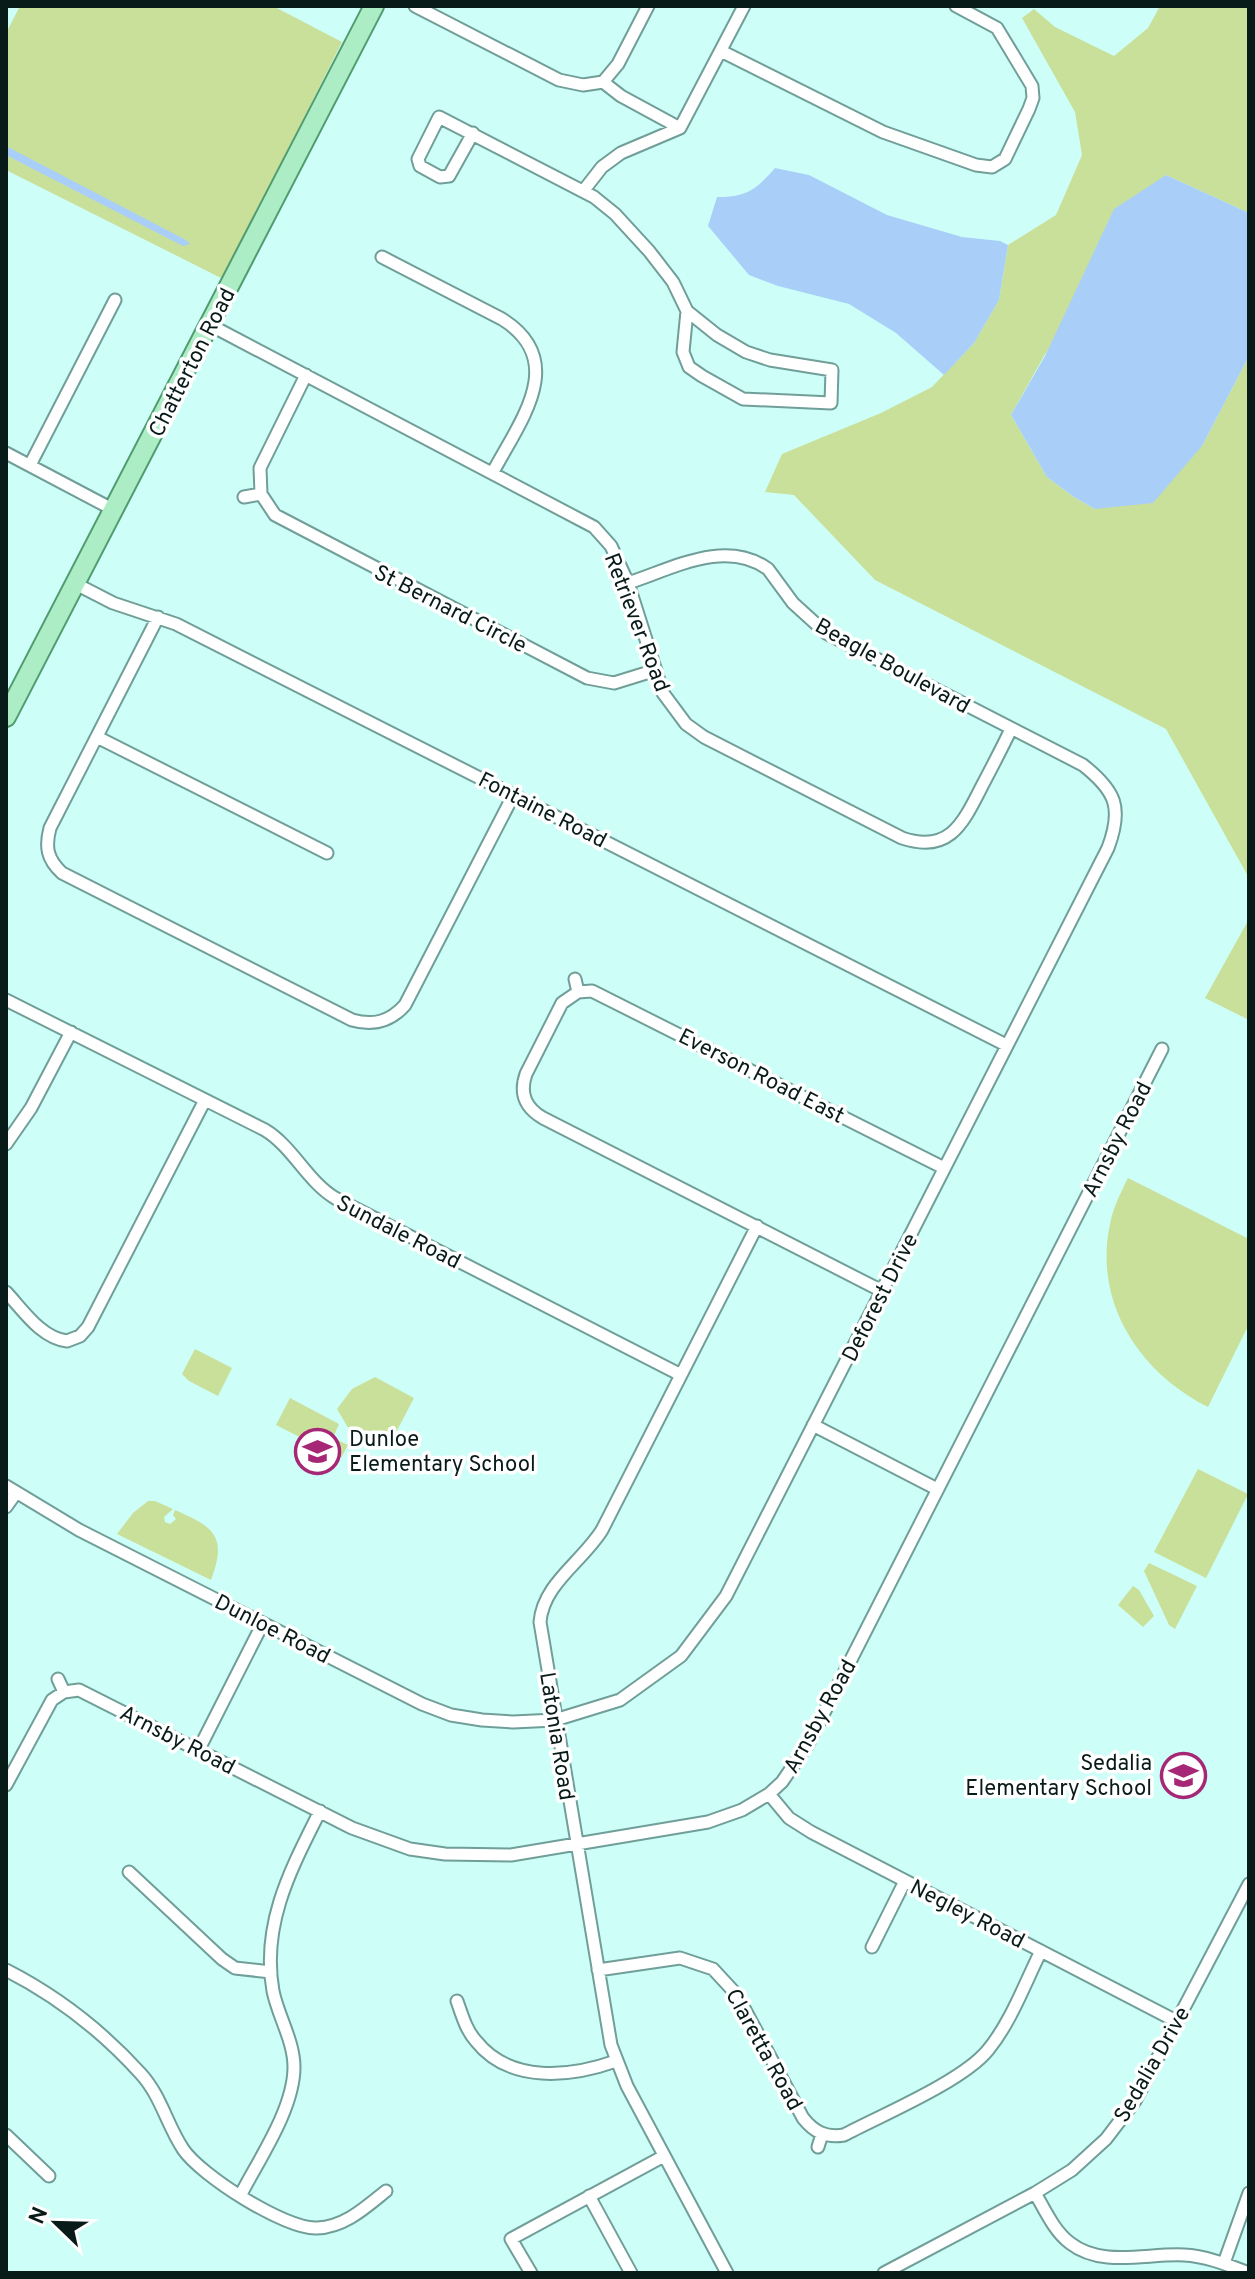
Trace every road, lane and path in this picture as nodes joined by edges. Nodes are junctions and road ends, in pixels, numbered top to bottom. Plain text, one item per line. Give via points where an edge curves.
1 (374, 6) edge
2 (415, 6) edge
3 (648, 6) edge
4 (744, 6) edge
5 (956, 6) edge
6 (721, 51) junction
7 (603, 82) junction
8 (680, 128) junction
9 (473, 133) junction
10 (584, 190) junction
11 (382, 257) dead end
12 (115, 300) dead end
13 (687, 311) junction
14 (210, 325) junction
15 (306, 375) junction
16 (6, 453) edge
17 (30, 465) junction
18 (493, 472) junction
19 (261, 494) junction
20 (244, 497) dead end
21 (114, 510) junction
22 (628, 583) junction
23 (76, 584) junction
24 (158, 617) junction
25 (656, 670) junction
26 (6, 717) edge
27 (1011, 729) junction
28 (97, 737) junction
29 (514, 794) junction
30 (1114, 799) joint
31 (327, 853) dead end
32 (575, 979) dead end
33 (578, 992) junction
34 (6, 1000) edge
35 (71, 1032) junction
36 (1006, 1045) junction
37 (1162, 1049) dead end
38 (205, 1100) junction
39 (6, 1144) edge
40 (944, 1168) junction
41 (757, 1226) junction
42 (882, 1291) junction
43 (6, 1292) edge
44 (681, 1375) junction
45 (813, 1425) junction
46 (937, 1489) junction
47 (11, 1490) edge
48 (6, 1507) edge
49 (263, 1623) junction
50 (58, 1679) dead end
51 (64, 1692) junction
52 (555, 1720) junction
53 (199, 1749) junction
54 (6, 1785) edge
55 (769, 1794) junction
56 (320, 1811) junction
57 (576, 1844) junction
58 (129, 1872) dead end
59 (905, 1881) junction
60 (1249, 1884) edge
61 (872, 1947) dead end
62 (1041, 1951) junction
63 (6, 1970) edge
64 (598, 1970) junction
65 (271, 1972) junction
66 (457, 2001) dead end
67 (1176, 2021) junction
68 (616, 2061) junction
69 (822, 2134) junction
70 (6, 2135) edge
71 (818, 2147) dead end
72 (664, 2156) junction
73 (49, 2176) dead end
74 (386, 2191) dead end
75 (1035, 2193) junction
76 (1249, 2193) edge
77 (240, 2196) junction
78 (589, 2196) junction
79 (1224, 2263) junction
80 (531, 2273) edge
81 (631, 2273) edge
82 (727, 2273) edge
83 (884, 2273) edge
84 (1249, 2273) edge

1 - 14 main road, Chatterton Road
2 - 7 street via 559,80
3 - 7 street
4 - 6 street
5 - 6 street via 1001,33 1032,86 1033,98 1005,159 986,168 883,132
6 - 8 street
7 - 8 street
8 - 10 street via 611,159
9 - 9 street via 449,176 420,166 418,159 439,117
9 - 10 street
10 - 13 street via 649,251
11 - 18 street via 502,319 532,348 534,390
12 - 17 street
13 - 13 street via 683,352 689,367 702,376 743,399 831,403 832,370 746,352
14 - 15 street, Retriever Road
14 - 21 main road, Chatterton Road
15 - 18 street, Retriever Road
15 - 19 street via 262,462
16 - 17 street
17 - 21 street
18 - 22 street, Retriever Road via 594,527 611,546
19 - 20 street
19 - 25 street, St Bernard Circle via 281,520 587,678 614,683
21 - 23 main road, Chatterton Road
22 - 25 street, Retriever Road
22 - 27 street, Beagle Boulevard via 710,556 750,558 768,569 793,603 826,633
23 - 24 street, Fontaine Road
23 - 26 main road, Chatterton Road
24 - 28 street
24 - 29 street, Fontaine Road
25 - 27 street, Retriever Road via 674,710 704,737 919,843 950,836 966,818
27 - 30 street, Beagle Boulevard via 1083,765
28 - 29 street via 46,841 48,855 62,873 352,1020 368,1023 399,1012 411,997
28 - 31 street
29 - 36 street, Fontaine Road
30 - 36 street, Deforest Drive via 1108,848
32 - 33 street
33 - 40 street, Everson Road East via 606,996
33 - 41 street via 562,1003 526,1074 525,1100 532,1111
34 - 35 street, Sundale Road
35 - 38 street, Sundale Road
35 - 39 street
36 - 40 street, Deforest Drive
37 - 46 street, Arnsby Road
38 - 43 street via 80,1336 68,1347 48,1335
38 - 44 street, Sundale Road via 274,1135 335,1198
40 - 42 street, Deforest Drive
41 - 42 street
41 - 44 street, Latonia Road
42 - 45 street, Deforest Drive
44 - 52 street, Latonia Road via 602,1530 544,1602 542,1635
45 - 46 street
45 - 52 street, Deforest Drive via 726,1596 681,1656 620,1700
46 - 55 street, Arnsby Road via 808,1744
47 - 48 street
47 - 49 street, Dunloe Road
49 - 52 street, Dunloe Road via 451,1715
49 - 53 street
50 - 51 street
51 - 53 street, Arnsby Road via 86,1692
51 - 54 street via 45,1711
52 - 57 street, Latonia Road
53 - 56 street, Arnsby Road
55 - 57 street, Arnsby Road via 708,1822
55 - 59 street, Negley Road via 799,1825
56 - 57 street, Arnsby Road via 387,1842 445,1854 503,1855
56 - 65 street via 274,1916
57 - 64 street, Latonia Road
58 - 65 street via 222,1959 235,1968
59 - 61 street
59 - 62 street, Negley Road
60 - 67 street, Sedalia Drive
62 - 67 street, Negley Road
62 - 69 street via 1000,2033 976,2063 844,2135
63 - 77 street via 87,2021 142,2076 194,2164
64 - 68 street, Latonia Road
64 - 69 street, Claretta Road via 680,1958 713,1969 737,1995 803,2118
65 - 77 street via 295,2065 292,2088
66 - 68 street via 476,2043 515,2068 574,2073
67 - 75 street, Sedalia Drive via 1135,2101 1106,2139 1072,2170
68 - 72 street, Latonia Road
69 - 71 street
70 - 73 street
72 - 78 street
72 - 82 street, Latonia Road
74 - 77 street via 345,2221 315,2229
75 - 79 street via 1062,2236 1081,2249 1114,2258 1188,2255
75 - 83 street, Sedalia Drive
76 - 79 street
78 - 80 street via 511,2239
78 - 81 street
79 - 84 street

